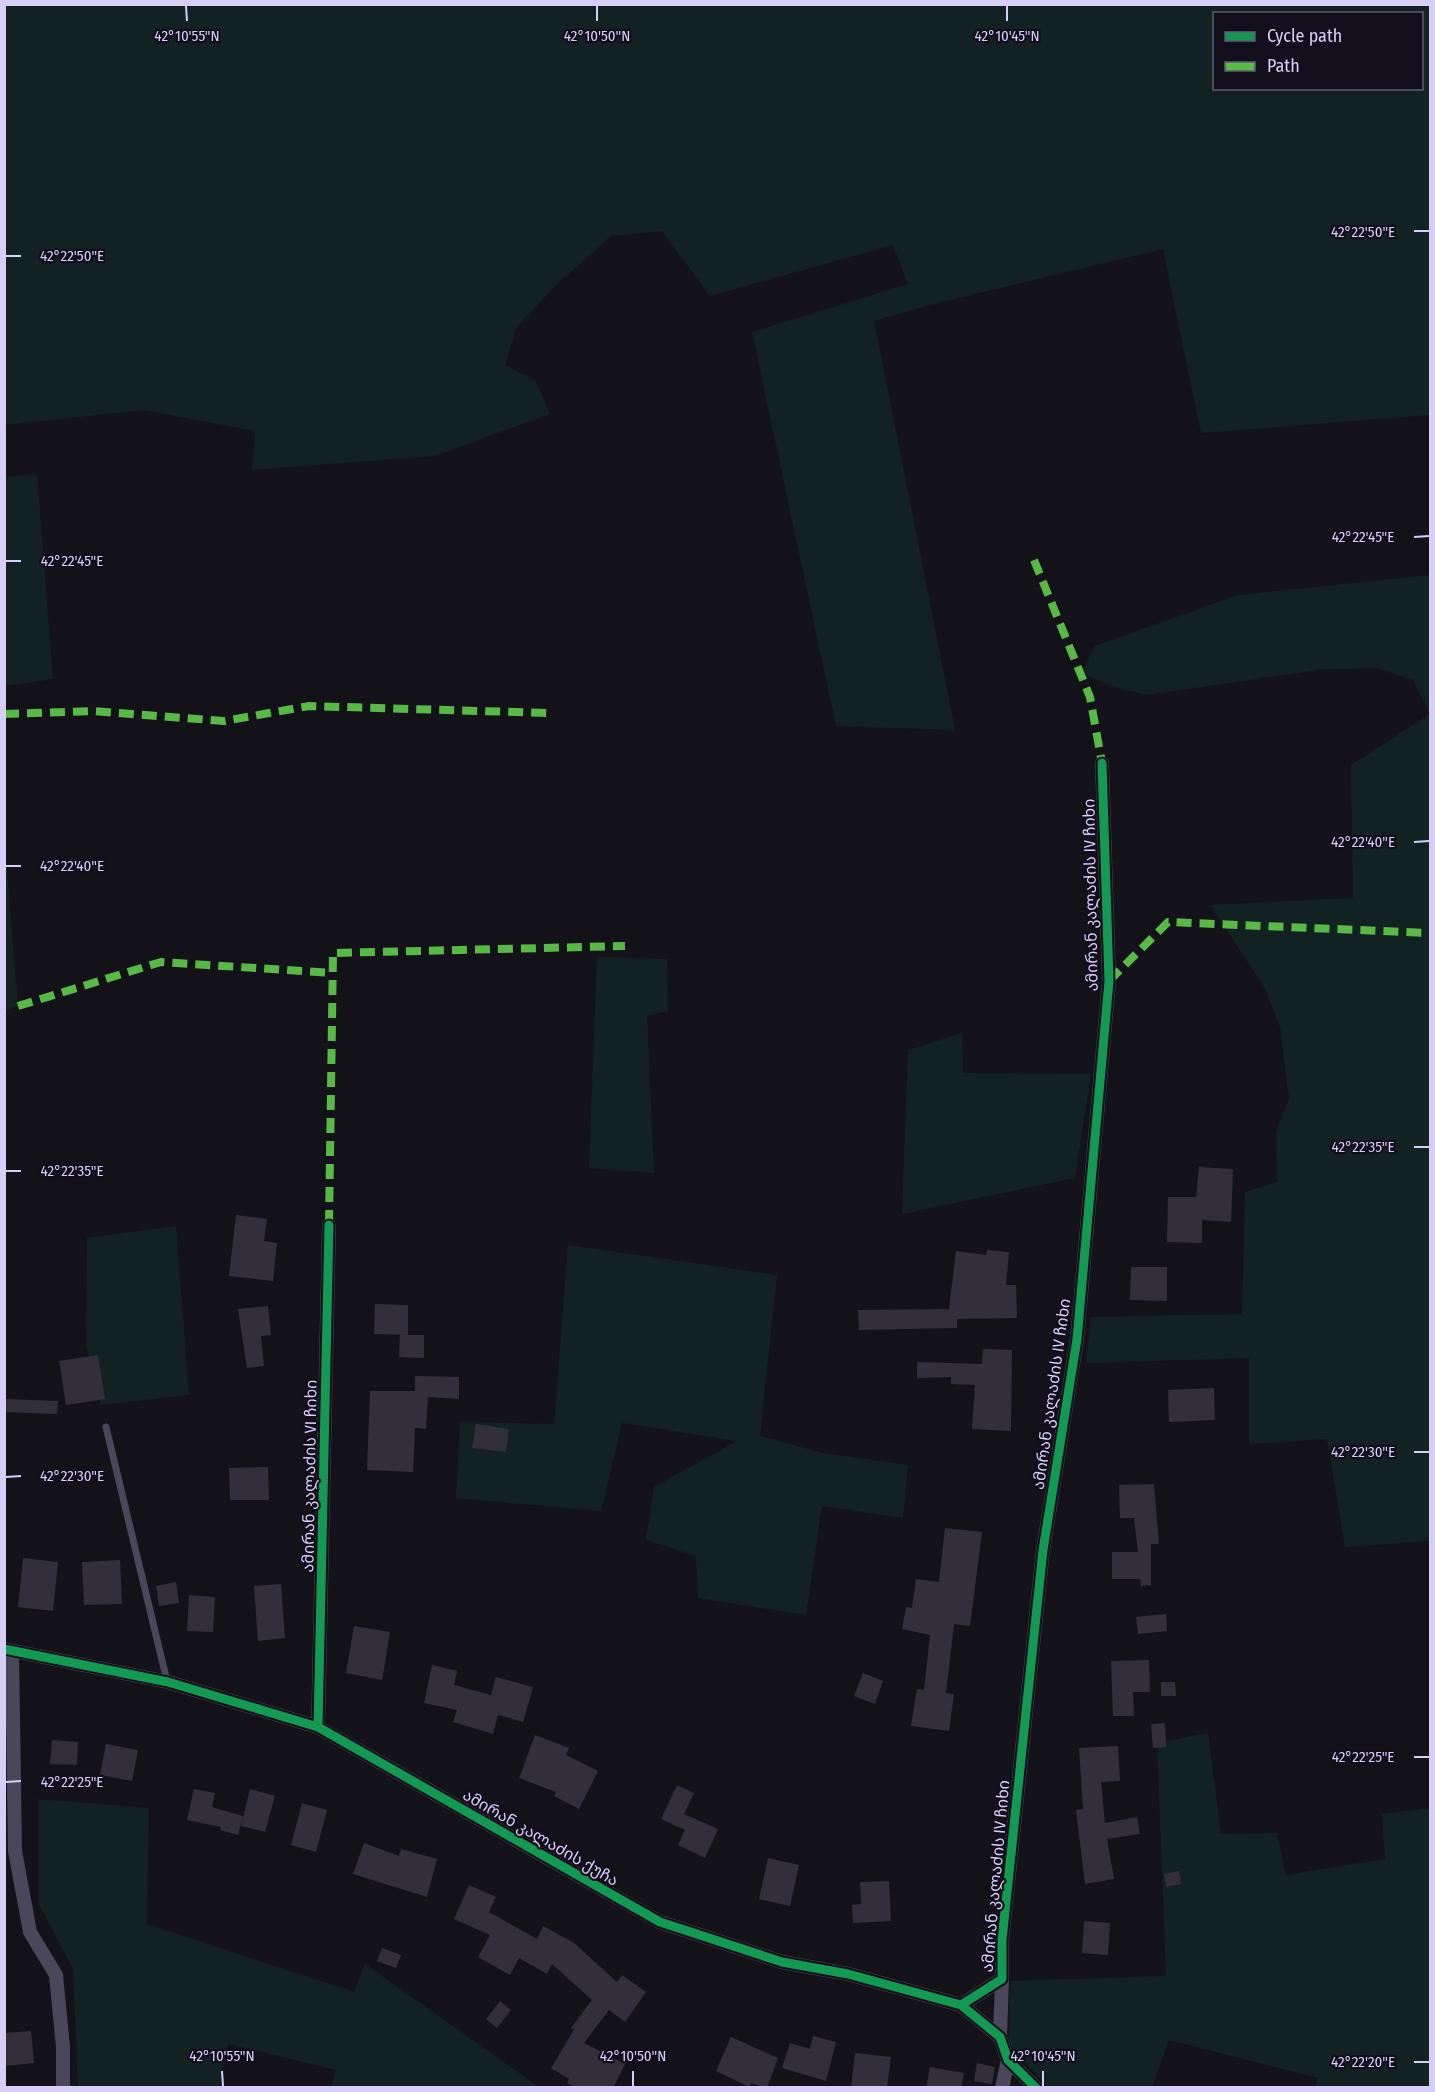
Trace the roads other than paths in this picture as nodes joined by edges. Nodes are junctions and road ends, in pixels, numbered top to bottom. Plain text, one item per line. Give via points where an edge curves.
1 (1102, 763) dead end
2 (329, 1225) dead end
3 (106, 1427) dead end
4 (8, 1650) edge
5 (168, 1682) junction
6 (318, 1727) junction
7 (1002, 1979) junction
8 (961, 2005) junction
9 (1000, 2037) junction
10 (1008, 2060) junction
11 (63, 2088) edge
12 (1002, 2088) edge
13 (1036, 2088) edge

1 - 7 street, ამირან კალაძის IV ჩიხი via 1109,981 1077,1339 1043,1550 1002,1940
2 - 6 street, ამირან კალაძის VI ჩიხი
3 - 5 lane
4 - 5 street, ამირან კალაძის ქუჩა
4 - 11 street via 15,1851 30,1932 56,1975
5 - 6 street, ამირან კალაძის ქუჩა
6 - 8 street, ამირან კალაძის ქუჩა via 660,1922 782,1962 848,1974
7 - 8 street, ამირან კალაძის IV ჩიხი
7 - 9 street, ამირან კალაძის IV ჩიხი
8 - 9 street, ამირან კალაძის ქუჩა
9 - 10 street
10 - 12 street
10 - 13 street

